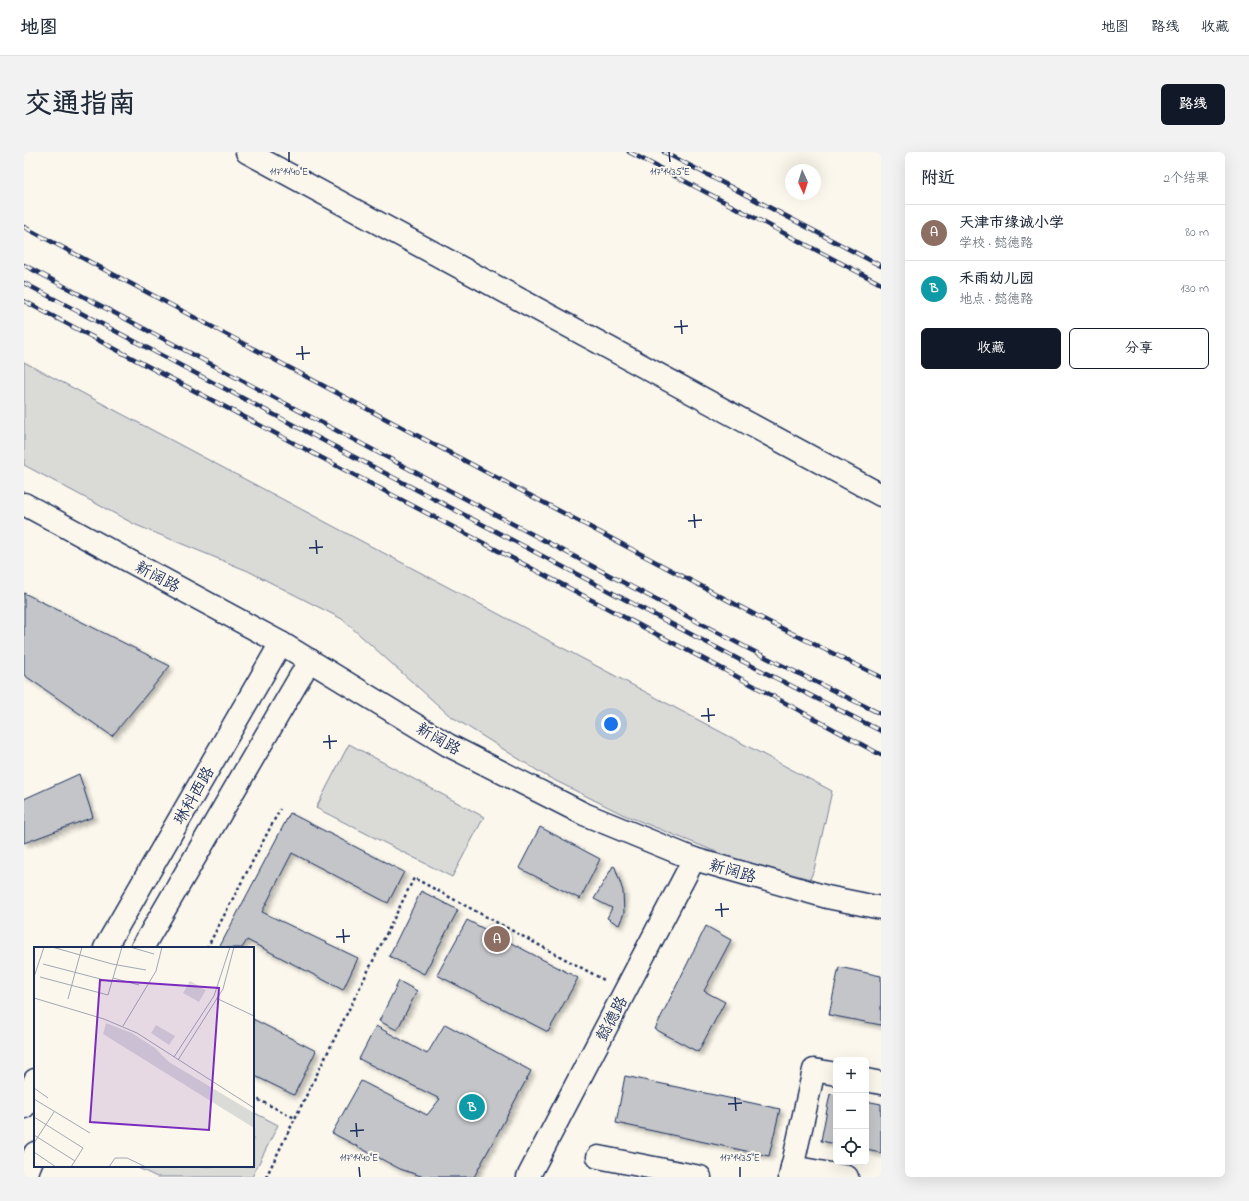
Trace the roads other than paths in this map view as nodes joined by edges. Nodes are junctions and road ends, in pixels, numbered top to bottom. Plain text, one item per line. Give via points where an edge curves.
1 (247, 152) edge
2 (881, 495) edge
3 (24, 504) edge
4 (281, 643) junction
5 (310, 660) junction
6 (694, 859) junction
7 (881, 908) edge
8 (106, 947) edge
9 (143, 947) edge
10 (833, 1073) edge
11 (869, 1081) edge
12 (881, 1083) edge
13 (34, 1155) edge
14 (598, 1157) dead end
15 (791, 1172) edge
16 (26, 1177) edge
17 (528, 1177) edge
18 (700, 1177) edge
19 (847, 1177) edge

1 - 2 street
3 - 4 street, 新阔路
4 - 5 street, 新阔路
4 - 8 street, 琳科西路
5 - 6 street, 新阔路 via 448,745 584,814
5 - 9 street, 琳科西路
6 - 7 street, 新阔路 via 827,897
6 - 17 street, 懿德路
10 - 15 street via 814,1070
11 - 12 street
13 - 16 street
14 - 18 street
15 - 19 street

